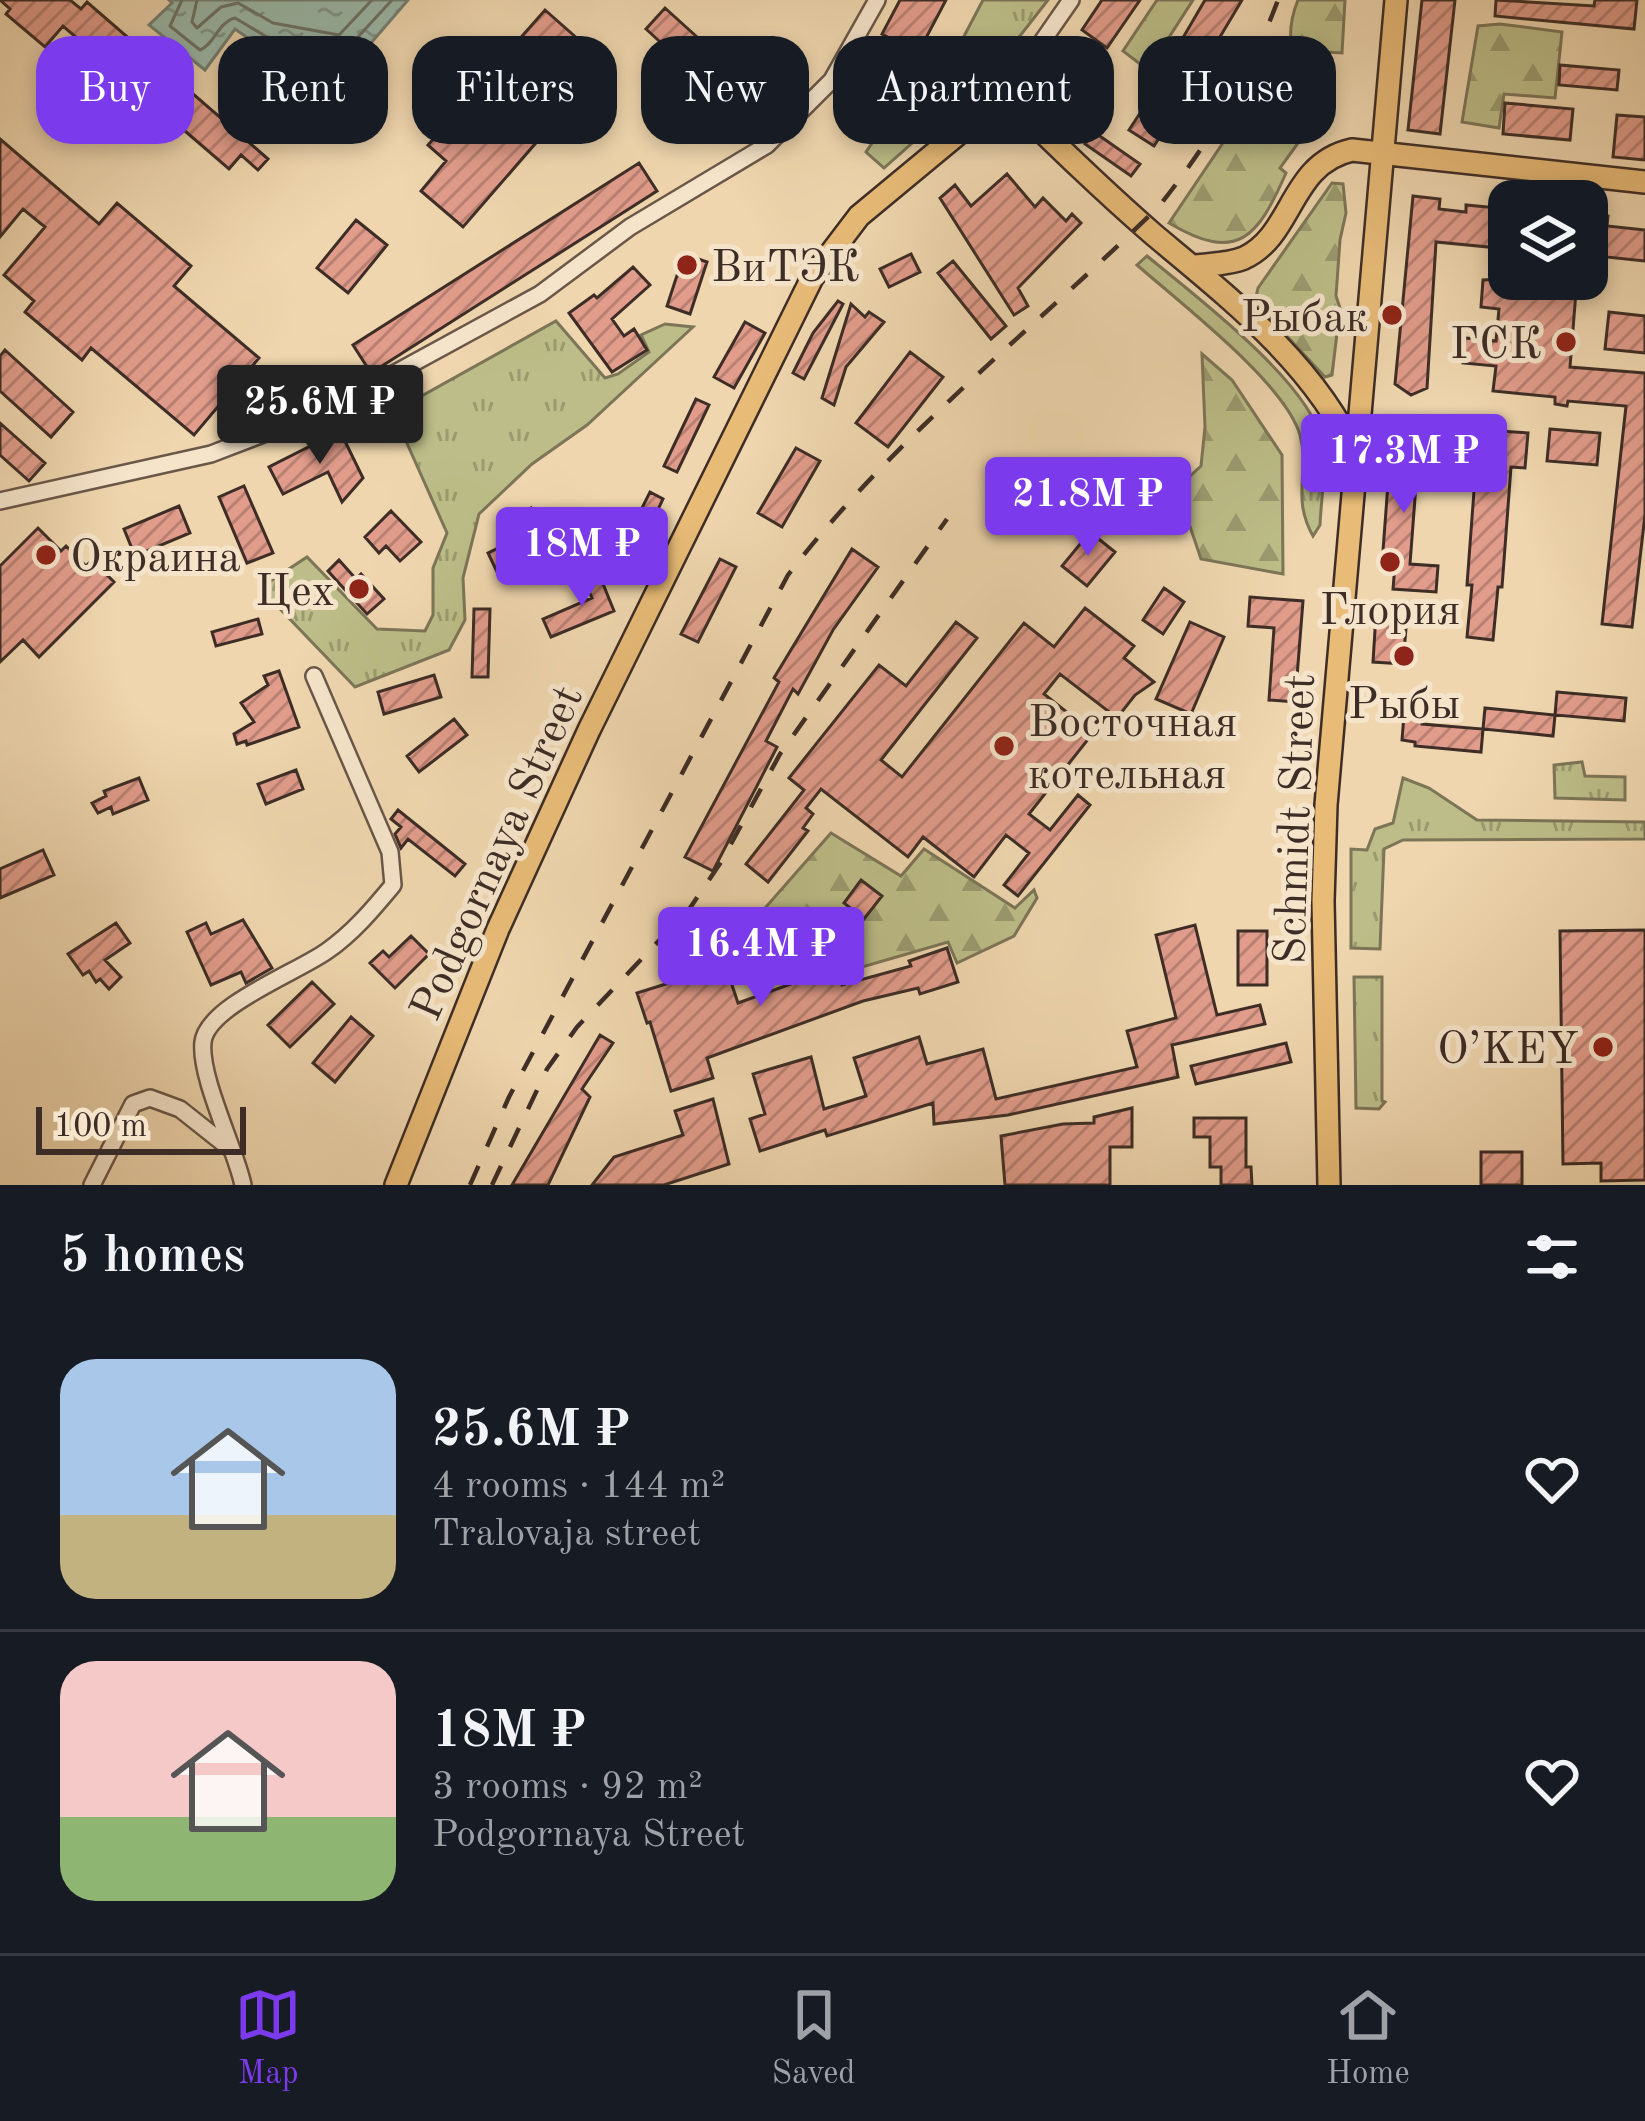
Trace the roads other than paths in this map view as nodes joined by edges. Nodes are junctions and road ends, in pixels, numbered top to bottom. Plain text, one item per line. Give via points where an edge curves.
1 (877, 0) edge
2 (1071, 0) edge
3 (1396, 0) edge
4 (1046, 36) edge
5 (946, 144) edge
6 (1057, 144) edge
7 (1383, 152) junction
8 (1645, 182) edge
9 (1196, 266) junction
10 (1356, 457) junction
11 (0, 501) edge
12 (314, 676) dead end
13 (228, 1147) junction
14 (92, 1185) edge
15 (243, 1185) edge
16 (396, 1185) edge
17 (1329, 1185) edge

1 - 11 street via 832,80 766,145 630,226 540,294 311,416 211,454
2 - 4 street
3 - 7 main road, Schmidt Street
5 - 16 main road, Podgornaya Street via 859,216 812,278 589,730 498,929
6 - 9 main road
7 - 8 main road
7 - 9 main road via 1335,154 1308,175 1254,252
7 - 10 main road, Schmidt Street
9 - 10 main road via 1306,379
10 - 17 main road, Schmidt Street via 1326,805
12 - 13 street via 390,853 393,885 327,951 210,1024 203,1042
13 - 14 street via 180,1109 150,1098 133,1104
13 - 15 street

